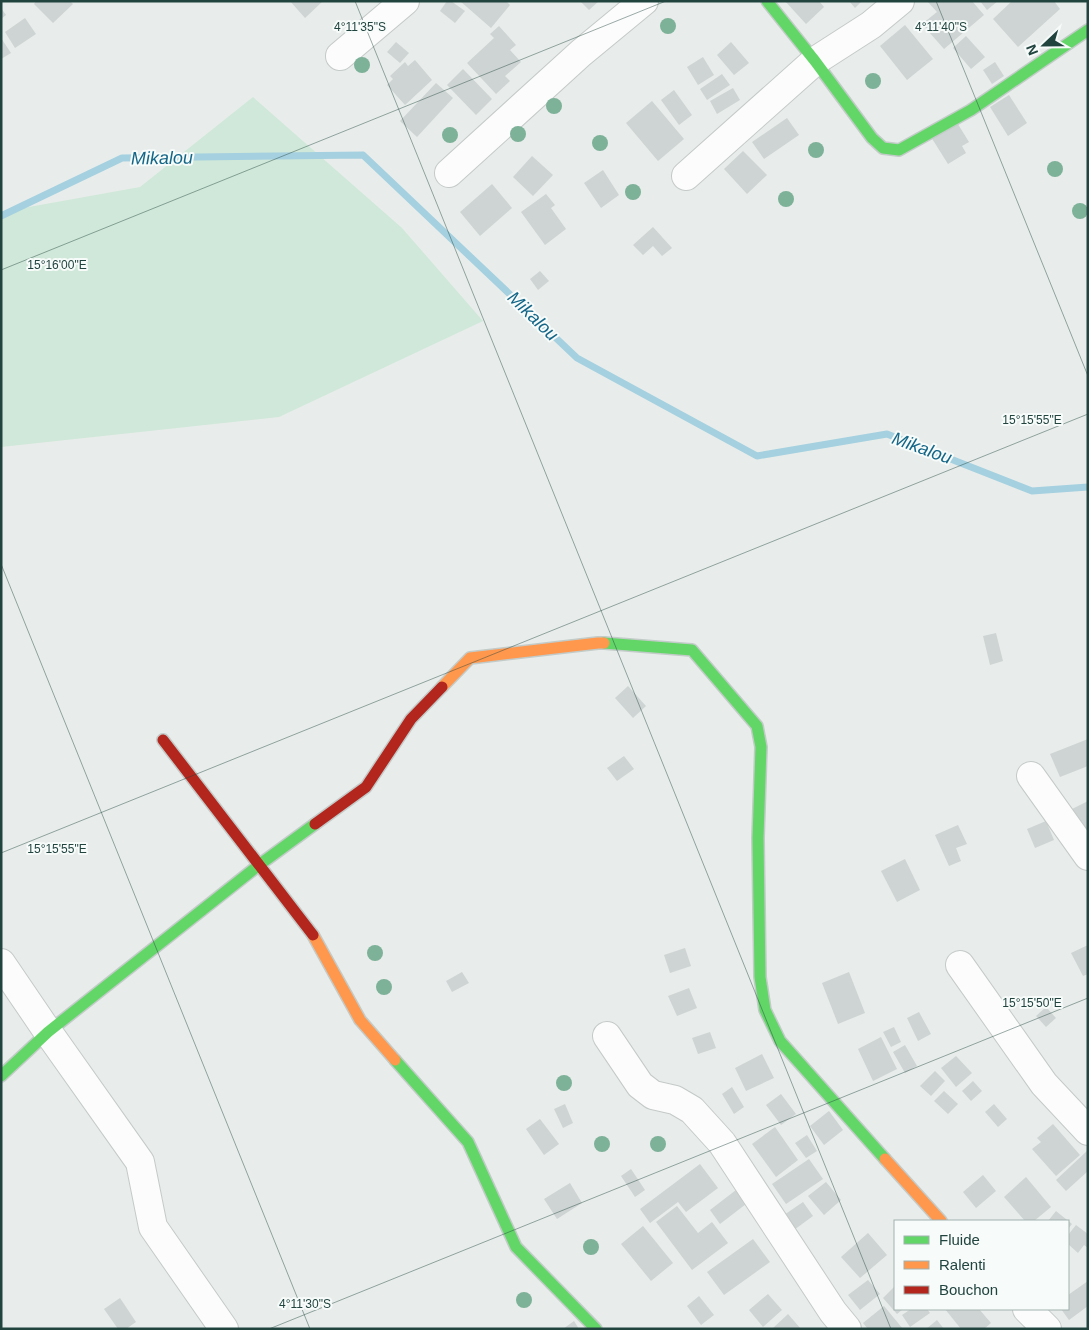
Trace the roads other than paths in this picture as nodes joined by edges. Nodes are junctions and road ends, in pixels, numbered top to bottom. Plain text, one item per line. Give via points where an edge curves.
1 (404, 1) edge
2 (644, 1) edge
3 (767, 1) edge
4 (900, 1) edge
5 (1088, 30) edge
6 (340, 56) dead end
7 (816, 61) junction
8 (449, 173) dead end
9 (686, 176) dead end
10 (163, 740) dead end
11 (1030, 776) dead end
12 (1088, 856) edge
13 (259, 865) junction
14 (1, 963) edge
15 (960, 965) dead end
16 (48, 1032) junction
17 (607, 1036) dead end
18 (1, 1076) edge
19 (1088, 1131) edge
20 (940, 1220) edge
21 (1028, 1310) edge
22 (224, 1329) edge
23 (596, 1329) edge
24 (847, 1329) edge
25 (1047, 1329) edge

1 - 6 street
2 - 8 street via 581,53
3 - 7 street
4 - 7 street via 871,25
5 - 7 street via 971,110 899,150 883,148 872,138
7 - 9 street
10 - 13 street
11 - 12 street
13 - 16 street
13 - 20 street via 366,787 411,719 470,658 598,643 692,650 757,726 761,747 758,838 760,977 765,1010 780,1041
13 - 23 street via 314,936 360,1020 468,1142 516,1247
14 - 16 street
15 - 19 street via 1044,1084
16 - 18 street
16 - 22 street via 140,1162 153,1227
17 - 24 street via 640,1085 653,1095 675,1100 692,1110 722,1143 827,1304
21 - 25 street

